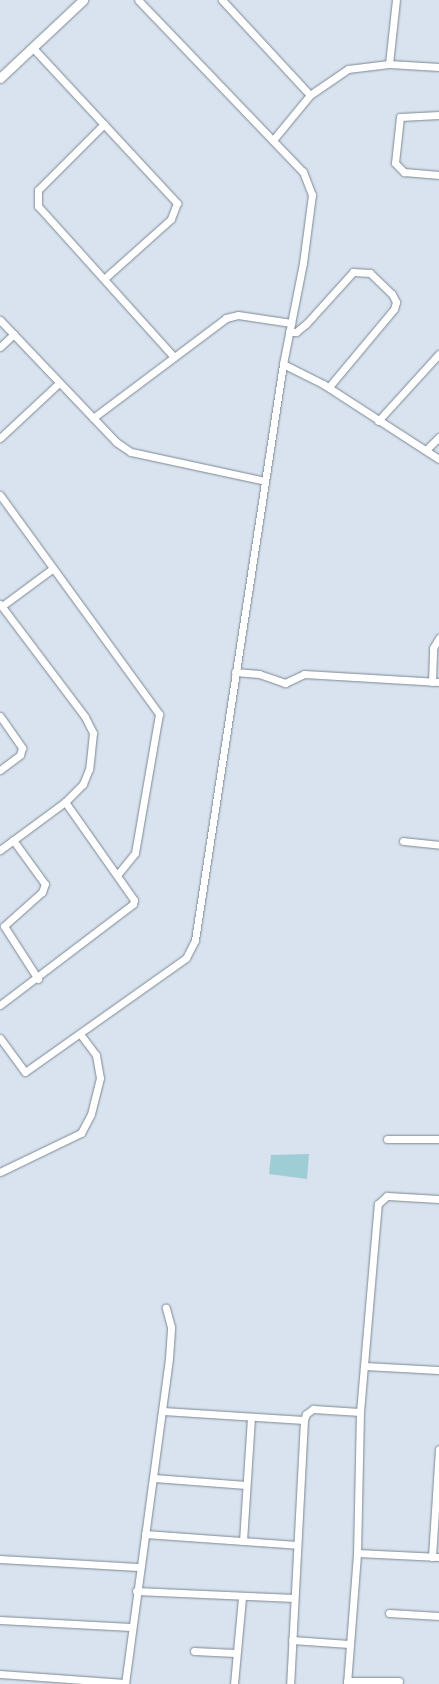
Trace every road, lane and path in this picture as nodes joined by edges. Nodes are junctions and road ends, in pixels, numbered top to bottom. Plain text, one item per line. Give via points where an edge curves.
1 (83, 0) edge
2 (138, 0) edge
3 (222, 0) edge
4 (396, 0) edge
5 (33, 48) junction
6 (389, 64) junction
7 (439, 68) edge
8 (0, 78) edge
9 (310, 95) junction
10 (439, 115) edge
11 (104, 124) junction
12 (273, 140) junction
13 (439, 175) edge
14 (104, 278) junction
15 (0, 320) edge
16 (291, 323) junction
17 (289, 332) junction
18 (14, 334) junction
19 (0, 347) edge
20 (439, 354) edge
21 (174, 357) junction
22 (283, 364) junction
23 (59, 383) junction
24 (329, 387) junction
25 (93, 418) junction
26 (378, 420) junction
27 (439, 437) edge
28 (0, 438) edge
29 (426, 450) junction
30 (439, 459) edge
31 (265, 481) junction
32 (0, 495) edge
33 (52, 569) junction
34 (1, 605) edge
35 (439, 638) edge
36 (235, 672) junction
37 (435, 682) edge
38 (0, 716) edge
39 (0, 770) edge
40 (65, 802) junction
41 (13, 840) junction
42 (403, 841) dead end
43 (439, 845) edge
44 (0, 850) edge
45 (117, 875) junction
46 (38, 979) junction
47 (0, 1005) edge
48 (80, 1034) junction
49 (0, 1038) edge
50 (387, 1139) dead end
51 (439, 1139) edge
52 (0, 1172) edge
53 (439, 1199) edge
54 (166, 1308) dead end
55 (364, 1366) junction
56 (439, 1370) edge
57 (163, 1411) junction
58 (360, 1412) junction
59 (251, 1417) junction
60 (304, 1420) junction
61 (439, 1450) edge
62 (154, 1478) junction
63 (246, 1485) junction
64 (145, 1534) junction
65 (243, 1541) junction
66 (296, 1545) junction
67 (357, 1553) junction
68 (435, 1557) edge
69 (0, 1559) edge
70 (138, 1567) junction
71 (136, 1591) junction
72 (242, 1597) junction
73 (294, 1598) junction
74 (389, 1613) dead end
75 (439, 1616) edge
76 (0, 1620) edge
77 (131, 1626) junction
78 (292, 1640) junction
79 (349, 1644) junction
80 (194, 1650) dead end
81 (235, 1652) junction
82 (0, 1674) edge
83 (60, 1681) edge
84 (399, 1681) dead end
85 (347, 1682) edge
86 (125, 1683) edge
87 (234, 1684) edge
88 (290, 1684) edge

1 - 5 street
2 - 12 street
3 - 9 street
4 - 6 street
5 - 8 street
5 - 11 street
6 - 7 street
6 - 9 street via 348,69
9 - 12 street
10 - 13 street via 400,117 395,163 404,172
11 - 14 street via 38,190 36,197 38,206
11 - 14 street via 177,203 171,219
12 - 16 street via 303,172 312,195
14 - 21 street
15 - 18 street
16 - 17 street
16 - 21 street via 238,315 226,318
17 - 22 street
17 - 24 street via 296,332 306,324 354,272 370,273 392,294 396,302 394,309
18 - 19 street
18 - 23 street
20 - 26 street
21 - 25 street
22 - 24 street
22 - 31 street
23 - 25 street
23 - 28 street
24 - 26 street
25 - 31 street via 116,442 131,452
26 - 29 street
27 - 29 street
29 - 30 street
31 - 36 street
32 - 33 street
33 - 34 street
33 - 45 street via 159,714 135,853
34 - 40 street via 85,717 93,733 87,778
35 - 37 street via 433,648
36 - 37 street via 259,674 285,683 304,674
36 - 48 street via 195,940 186,958
38 - 39 street via 22,748 20,755
40 - 41 street
40 - 45 street
41 - 44 street
41 - 46 street via 45,884 42,892 4,926
42 - 43 street
45 - 46 street via 133,904
46 - 47 street
48 - 49 street via 26,1072
48 - 52 street via 96,1056 100,1078 91,1114 81,1133
50 - 51 street
53 - 55 street via 387,1196 378,1204
54 - 57 street via 171,1327
55 - 56 street
55 - 58 street
57 - 59 street
57 - 62 street
58 - 60 street via 313,1409 306,1414
58 - 67 street
59 - 60 street
59 - 63 street
60 - 66 street
61 - 68 street
62 - 63 street
62 - 64 street
63 - 65 street
64 - 65 street
64 - 70 street
65 - 66 street
66 - 73 street
67 - 68 street
67 - 79 street
69 - 70 street
70 - 71 street
71 - 72 street
71 - 77 street
72 - 73 street
72 - 81 street
73 - 78 street
74 - 75 street
76 - 77 street
77 - 86 street
78 - 79 street
78 - 88 street
79 - 85 street
80 - 81 street
81 - 87 street
82 - 83 street
83 - 86 street
84 - 85 street

